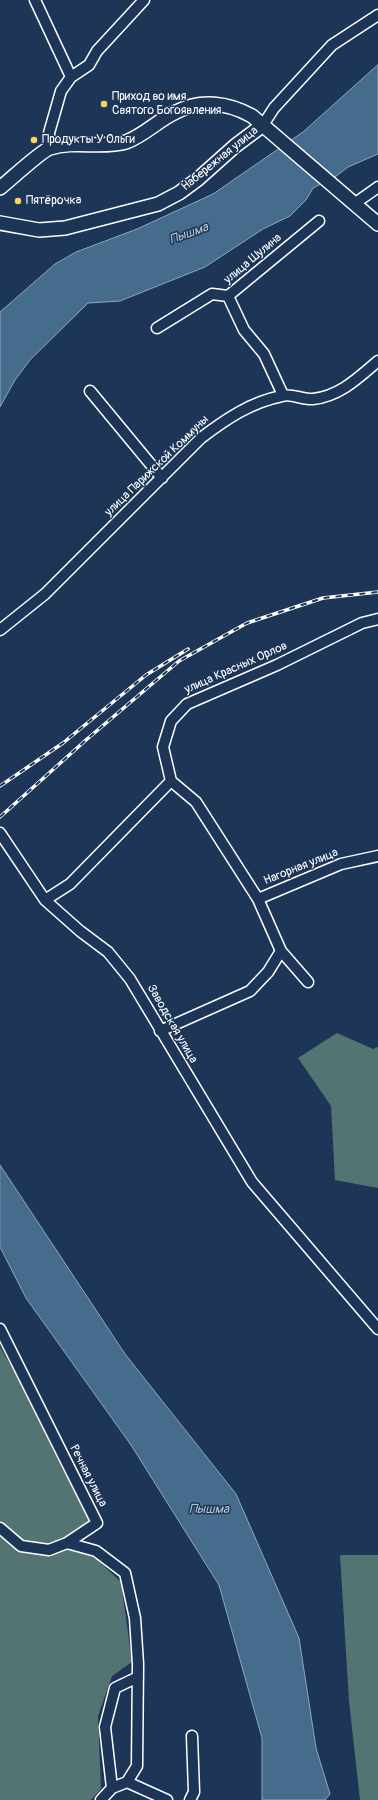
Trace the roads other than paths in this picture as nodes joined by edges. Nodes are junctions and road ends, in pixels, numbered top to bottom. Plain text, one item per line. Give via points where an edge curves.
1 (35, 0) edge
2 (144, 0) edge
3 (378, 15) edge
4 (71, 77) junction
5 (263, 125) junction
6 (49, 149) junction
7 (378, 187) edge
8 (0, 188) edge
9 (354, 204) junction
10 (319, 221) dead end
11 (0, 223) edge
12 (378, 224) edge
13 (228, 296) junction
14 (157, 328) dead end
15 (378, 361) edge
16 (90, 391) dead end
17 (283, 395) junction
18 (162, 478) junction
19 (378, 618) edge
20 (0, 630) edge
21 (171, 781) junction
22 (0, 833) edge
23 (378, 856) edge
24 (258, 899) junction
25 (45, 900) junction
26 (281, 951) junction
27 (308, 982) dead end
28 (160, 1031) junction
29 (0, 1329) edge
30 (378, 1329) edge
31 (0, 1528) edge
32 (67, 1543) junction
33 (138, 1677) junction
34 (192, 1736) dead end
35 (127, 1782) junction
36 (112, 1788) junction
37 (101, 1800) edge
38 (167, 1800) edge
39 (190, 1800) edge

1 - 4 street
2 - 4 street via 97,51 89,65
3 - 5 street, Набережная улица via 332,46 274,108
4 - 6 street via 61,91 49,133
5 - 6 main road via 242,111 212,103 175,112 126,142 113,145 67,145
5 - 9 main road
5 - 11 main road, Набережная улица via 198,179 158,204 65,228 39,230
6 - 8 main road
7 - 9 street
9 - 12 main road
10 - 13 street, улица Шулина
13 - 14 street, улица Шулина via 212,294
13 - 17 street via 244,330 264,354
15 - 17 street, улица Парижской Коммуны via 347,387 334,394 312,399
16 - 18 street
17 - 18 street, улица Парижской Коммуны via 228,417 201,438
18 - 20 street, улица Парижской Коммуны via 45,594
19 - 21 street, улица Красных Орлов via 186,704 171,721 163,747
21 - 24 street via 196,802
21 - 25 street via 70,884
22 - 25 street, Заводская улица
23 - 24 street, Нагорная улица via 341,864
24 - 26 street
25 - 28 street, Заводская улица via 108,952 130,979
26 - 27 street
26 - 28 street via 268,972 250,991
28 - 30 street, Заводская улица via 252,1182
29 - 32 street, Речная улица via 97,1523
31 - 32 street via 21,1546 49,1550
32 - 33 street via 96,1551 125,1573 135,1618
33 - 35 street via 137,1766
33 - 36 street via 115,1688 105,1727
34 - 39 street via 194,1792
35 - 36 street
35 - 38 street
36 - 37 street

